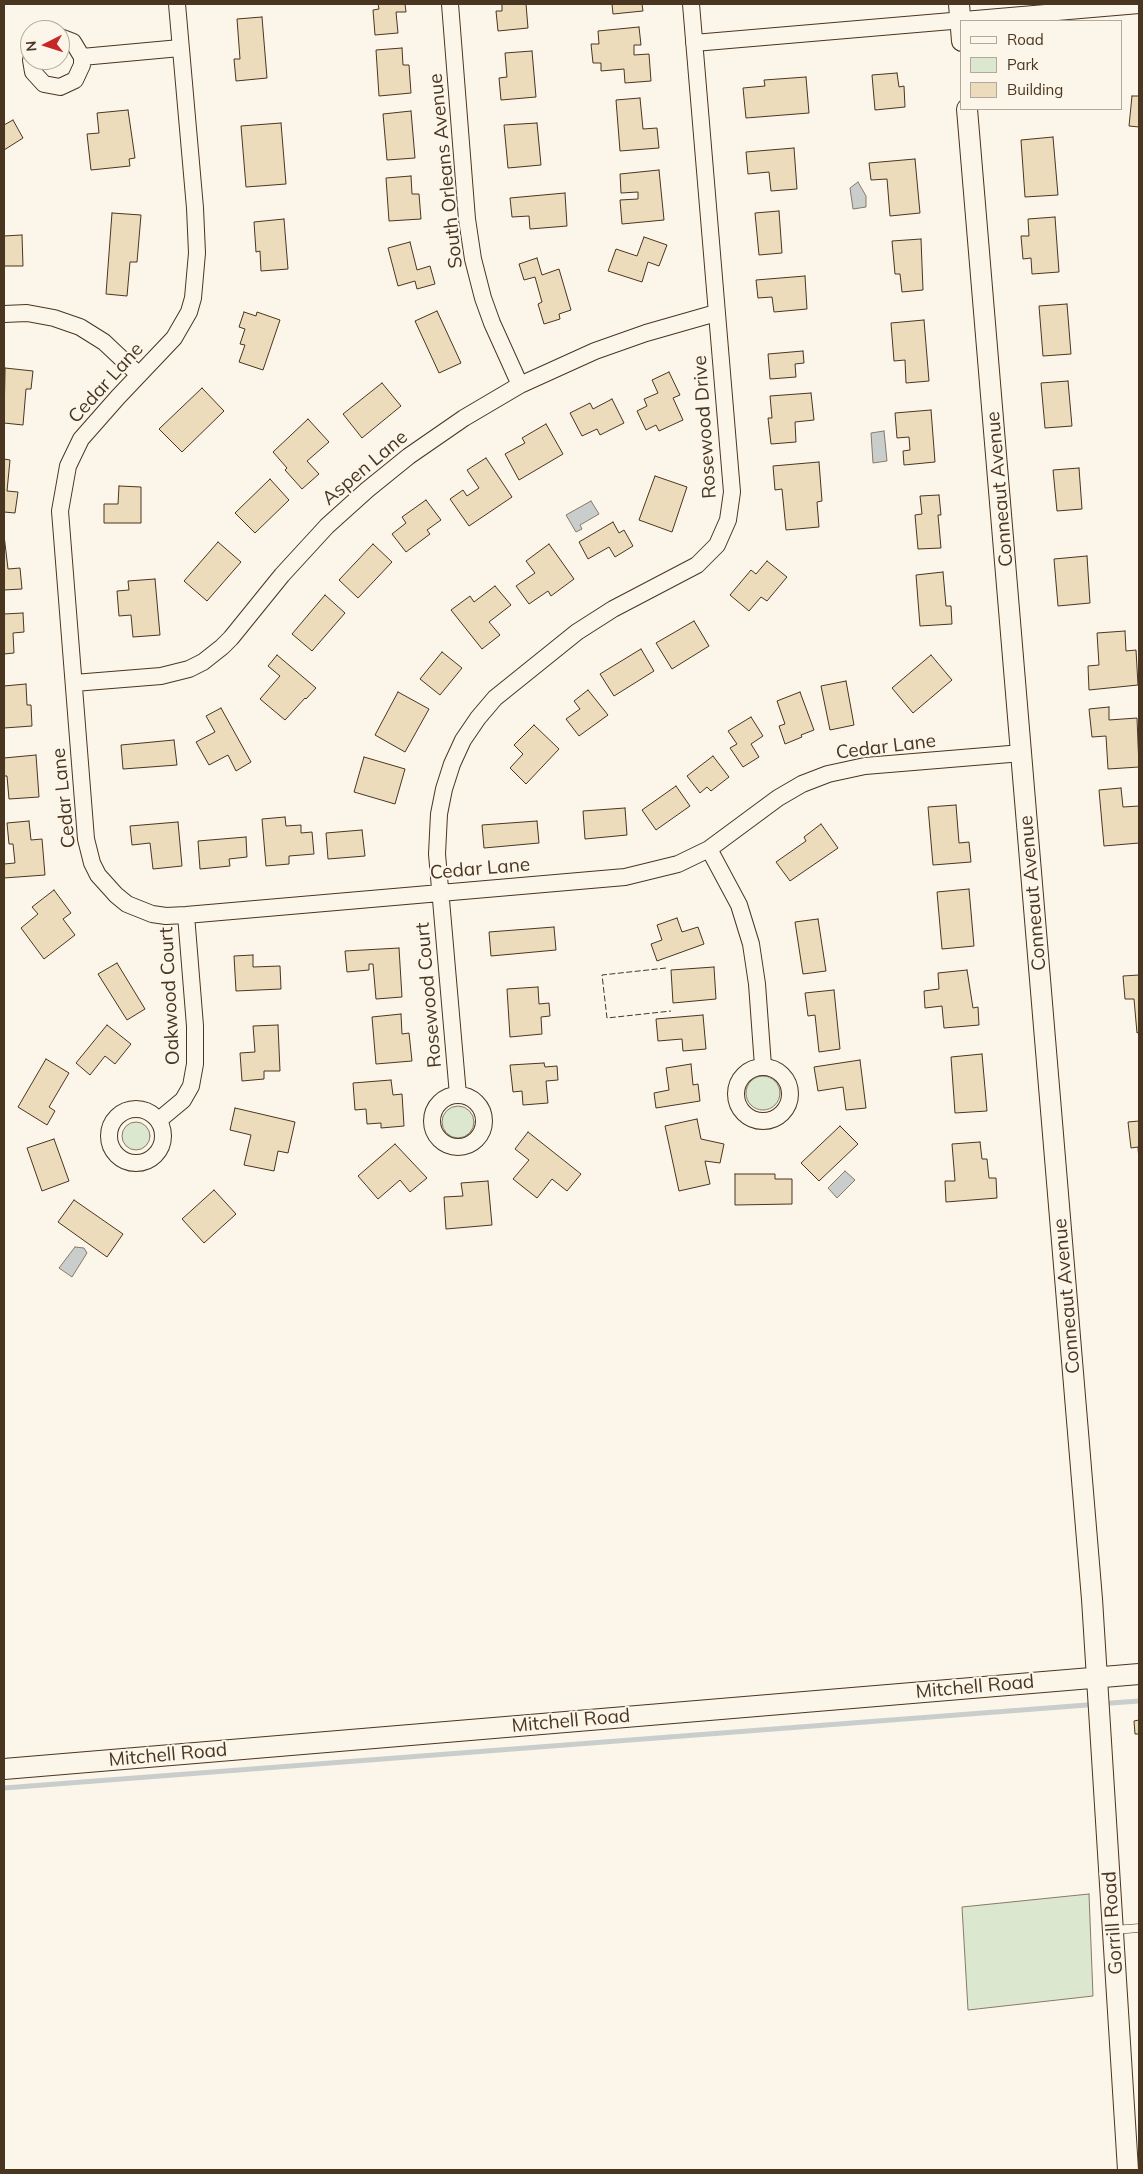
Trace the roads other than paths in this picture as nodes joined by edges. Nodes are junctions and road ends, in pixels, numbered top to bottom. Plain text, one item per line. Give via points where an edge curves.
1 (177, 4) edge
2 (450, 4) edge
3 (691, 4) edge
4 (1139, 5) edge
5 (960, 12) edge
6 (70, 41) edge
7 (694, 43) junction
8 (180, 48) junction
9 (82, 57) junction
10 (33, 70) edge
11 (967, 110) edge
12 (716, 313) junction
13 (4, 314) edge
14 (139, 375) junction
15 (520, 385) junction
16 (74, 683) junction
17 (1022, 753) junction
18 (710, 849) junction
19 (440, 893) junction
20 (186, 915) junction
21 (763, 1066) dead end
22 (458, 1095) dead end
23 (158, 1120) dead end
24 (1139, 1674) edge
25 (1098, 1676) junction
26 (4, 1769) edge
27 (1139, 1928) edge
28 (1114, 1930) junction
29 (1128, 2170) edge

1 - 8 street, Cedar Lane
2 - 15 street, South Orleans Avenue via 473,259 492,323
3 - 7 street, Rosewood Drive
4 - 5 street
5 - 7 street
6 - 9 street
7 - 12 street, Rosewood Drive
8 - 9 street
8 - 14 street, Cedar Lane via 195,208 196,283 182,325 168,346
9 - 10 street via 79,73 60,87 44,84
11 - 17 street, Conneaut Avenue
12 - 15 street, Aspen Lane via 595,351
12 - 19 street, Rosewood Drive via 732,492 724,533 698,565 613,609 577,632 514,681 478,718 459,748 444,788 437,854
13 - 14 street via 27,313 80,327 104,342
14 - 16 street, Cedar Lane via 82,440 64,481 60,511
15 - 16 street, Aspen Lane via 464,418 367,490 327,526 282,575 222,648 202,662 161,676
16 - 20 street, Cedar Lane via 86,839 92,862 106,886 127,904 152,914
17 - 18 street, Cedar Lane via 865,766 828,774 778,798
17 - 25 street, Conneaut Avenue
18 - 19 street, Cedar Lane via 678,864 625,877
18 - 21 street via 739,905 751,944
19 - 20 street, Cedar Lane
19 - 22 street, Rosewood Court
20 - 23 street, Oakwood Court via 196,1064 191,1086 183,1100
24 - 25 street, Mitchell Road
25 - 26 street, Mitchell Road
25 - 28 street, Gorrill Road
27 - 28 lane
28 - 29 street, Gorrill Road

